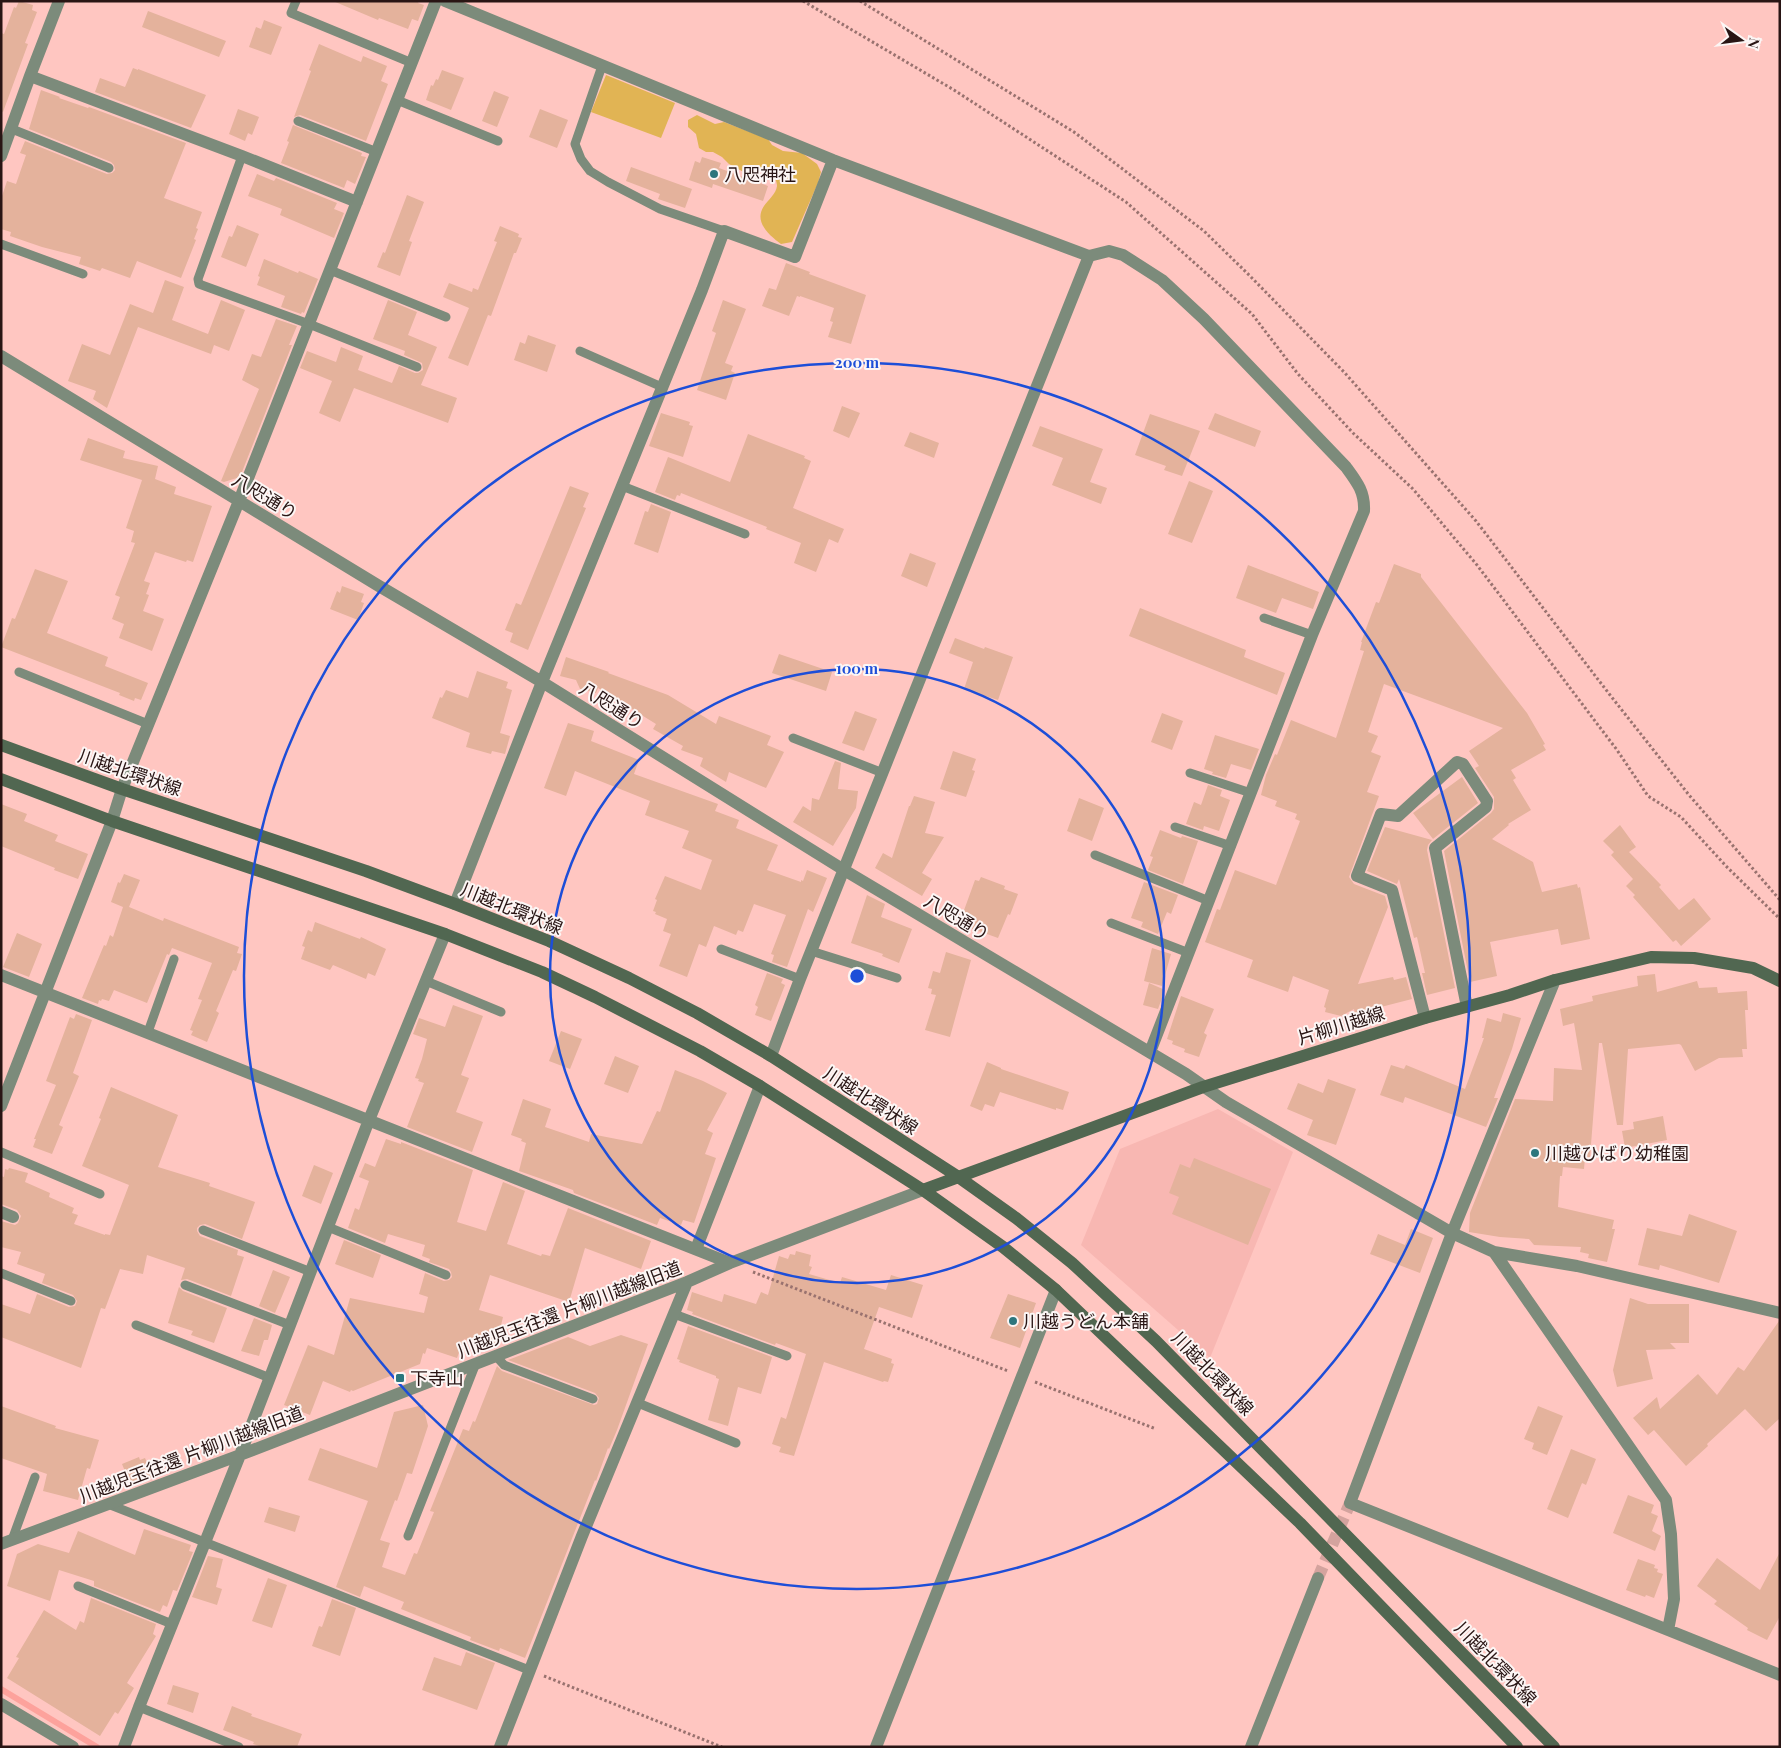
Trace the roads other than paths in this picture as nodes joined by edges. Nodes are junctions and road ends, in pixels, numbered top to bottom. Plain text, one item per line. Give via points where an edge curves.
1 (59, 1) edge
2 (296, 1) edge
3 (436, 1) edge
4 (444, 1) edge
5 (412, 63) junction
6 (602, 66) junction
7 (30, 76) junction
8 (397, 100) junction
9 (298, 121) dead end
10 (12, 129) junction
11 (498, 141) dead end
12 (377, 152) junction
13 (1, 156) edge
14 (242, 156) junction
15 (833, 160) junction
16 (109, 168) dead end
17 (357, 202) junction
18 (724, 230) junction
19 (1, 244) edge
20 (1089, 256) junction
21 (330, 270) junction
22 (83, 274) dead end
23 (446, 317) dead end
24 (309, 324) junction
25 (580, 352) dead end
26 (1, 356) edge
27 (417, 367) dead end
28 (662, 387) junction
29 (622, 486) junction
30 (239, 501) junction
31 (745, 534) dead end
32 (1264, 618) dead end
33 (1312, 634) junction
34 (19, 672) dead end
35 (542, 682) junction
36 (148, 724) junction
37 (793, 738) dead end
38 (1, 745) edge
39 (883, 773) junction
40 (1190, 773) dead end
41 (1, 779) edge
42 (122, 789) junction
43 (1251, 794) junction
44 (112, 821) junction
45 (1176, 827) dead end
46 (1231, 846) junction
47 (1095, 855) dead end
48 (844, 870) junction
49 (1209, 901) junction
50 (456, 904) junction
51 (1111, 923) dead end
52 (445, 934) junction
53 (721, 949) dead end
54 (811, 951) junction
55 (1189, 953) junction
56 (174, 959) dead end
57 (1, 975) edge
58 (897, 978) dead end
59 (800, 979) junction
60 (1554, 980) junction
61 (1780, 981) edge
62 (426, 982) junction
63 (46, 992) junction
64 (1467, 1007) junction
65 (501, 1012) dead end
66 (1425, 1018) junction
67 (148, 1032) junction
68 (1150, 1052) junction
69 (771, 1056) junction
70 (760, 1086) junction
71 (1203, 1087) junction
72 (1, 1106) edge
73 (369, 1120) junction
74 (1, 1152) edge
75 (957, 1176) junction
76 (923, 1190) junction
77 (100, 1194) dead end
78 (328, 1227) junction
79 (203, 1230) dead end
80 (1452, 1233) junction
81 (696, 1249) junction
82 (1494, 1252) junction
83 (730, 1263) junction
84 (311, 1272) junction
85 (1, 1273) edge
86 (446, 1275) dead end
87 (687, 1282) junction
88 (185, 1285) dead end
89 (1056, 1290) junction
90 (71, 1301) dead end
91 (1780, 1313) edge
92 (674, 1314) junction
93 (136, 1325) dead end
94 (290, 1325) junction
95 (496, 1356) junction
96 (787, 1356) dead end
97 (476, 1363) junction
98 (270, 1378) junction
99 (593, 1400) dead end
100 (638, 1403) junction
101 (736, 1443) dead end
102 (240, 1455) junction
103 (35, 1477) dead end
104 (108, 1504) junction
105 (408, 1536) dead end
106 (7, 1542) edge
107 (205, 1543) junction
108 (1318, 1578) tunnel mouth
109 (78, 1586) dead end
110 (172, 1624) junction
111 (1668, 1630) junction
112 (529, 1670) junction
113 (1780, 1675) edge
114 (1, 1704) edge
115 (139, 1707) junction
116 (73, 1747) edge
117 (124, 1747) edge
118 (239, 1747) edge
119 (500, 1747) edge
120 (876, 1747) edge
121 (1251, 1747) edge
122 (1517, 1747) edge
123 (1554, 1747) edge

1 - 7 street
2 - 5 lane via 291,13
3 - 5 street
4 - 6 street
5 - 8 street
6 - 15 street
6 - 18 lane via 575,144 581,159 590,171 660,209
7 - 10 street
7 - 14 street
8 - 11 lane
8 - 12 street
9 - 12 lane
10 - 13 street
10 - 16 lane
12 - 17 street
14 - 17 street
14 - 24 lane via 198,279 199,284
15 - 18 street via 795,257
15 - 20 street
17 - 21 street
18 - 28 street
19 - 22 lane
20 - 33 street via 1109,251 1123,255 1162,280 1204,319 1346,467 1361,488 1364,512
20 - 39 street
21 - 23 lane
21 - 24 street
24 - 27 lane
24 - 30 street
25 - 28 lane
26 - 30 street, 八咫通り
28 - 29 street
29 - 31 lane
29 - 35 street
30 - 35 street, 八咫通り
30 - 36 street
32 - 33 lane
33 - 43 street
34 - 36 lane
35 - 48 street, 八咫通り
35 - 50 street
36 - 42 street
37 - 39 lane
38 - 42 main road, 川越北環状線
39 - 48 street
40 - 43 lane
41 - 44 main road
42 - 44 street
42 - 50 main road, 川越北環状線
43 - 46 street
44 - 52 main road
44 - 63 street
45 - 46 lane
46 - 49 street
47 - 49 lane
48 - 54 street
48 - 68 street, 八咫通り
49 - 55 street
50 - 69 main road, 川越北環状線 via 549,941 629,978
51 - 55 lane
52 - 62 street
52 - 70 main road via 542,972 595,997
53 - 59 lane
54 - 58 lane
54 - 59 street
55 - 68 street
56 - 67 lane
57 - 63 street
59 - 69 street
60 - 61 main road, 片柳川越線 via 1651,957 1694,958 1752,968
60 - 64 main road, 片柳川越線
60 - 80 street
62 - 65 lane
62 - 73 street
63 - 67 street
63 - 72 street
64 - 66 main road, 片柳川越線
64 - 66 street via 1434,848 1486,807 1487,801 1463,764 1457,762 1398,816 1381,814 1357,876 1392,890
66 - 71 main road, 片柳川越線
67 - 73 street
68 - 71 street, 八咫通り
69 - 75 main road, 川越北環状線
70 - 76 main road
70 - 81 street
71 - 75 main road, 片柳川越線
71 - 80 street, 八咫通り
73 - 78 street
73 - 81 street
74 - 77 lane
75 - 76 main road, 片柳川越線
75 - 123 main road, 川越北環状線 via 1072,1263 1156,1341
76 - 83 street, 川越児玉往還 片柳川越線旧道
76 - 89 main road via 1003,1247
78 - 84 street
78 - 86 lane
79 - 84 lane
80 - 82 street, 八咫通り
80 - 111 street via 1350,1503
81 - 83 street
82 - 91 street, 八咫通り via 1577,1266
82 - 111 street via 1666,1500 1674,1599
83 - 87 street, 川越児玉往還 片柳川越線旧道
84 - 94 street
85 - 90 lane
87 - 92 street
87 - 95 street, 川越児玉往還 片柳川越線旧道
88 - 94 lane
89 - 120 street
89 - 122 main road via 1300,1523
92 - 96 lane
92 - 100 street
93 - 98 lane
94 - 98 street
95 - 97 street, 川越児玉往還 片柳川越線旧道
95 - 99 lane via 504,1364
97 - 102 street, 川越児玉往還 片柳川越線旧道
97 - 105 lane
98 - 102 street
100 - 101 lane
100 - 112 street
102 - 104 street, 川越児玉往還 片柳川越線旧道
102 - 107 street
103 - 106 lane
104 - 106 street, 川越児玉往還 片柳川越線旧道
104 - 107 lane
107 - 110 street
107 - 112 lane
108 - 121 street
109 - 110 lane
110 - 115 street
111 - 113 street
112 - 119 street
114 - 116 street
115 - 117 street
115 - 118 lane

